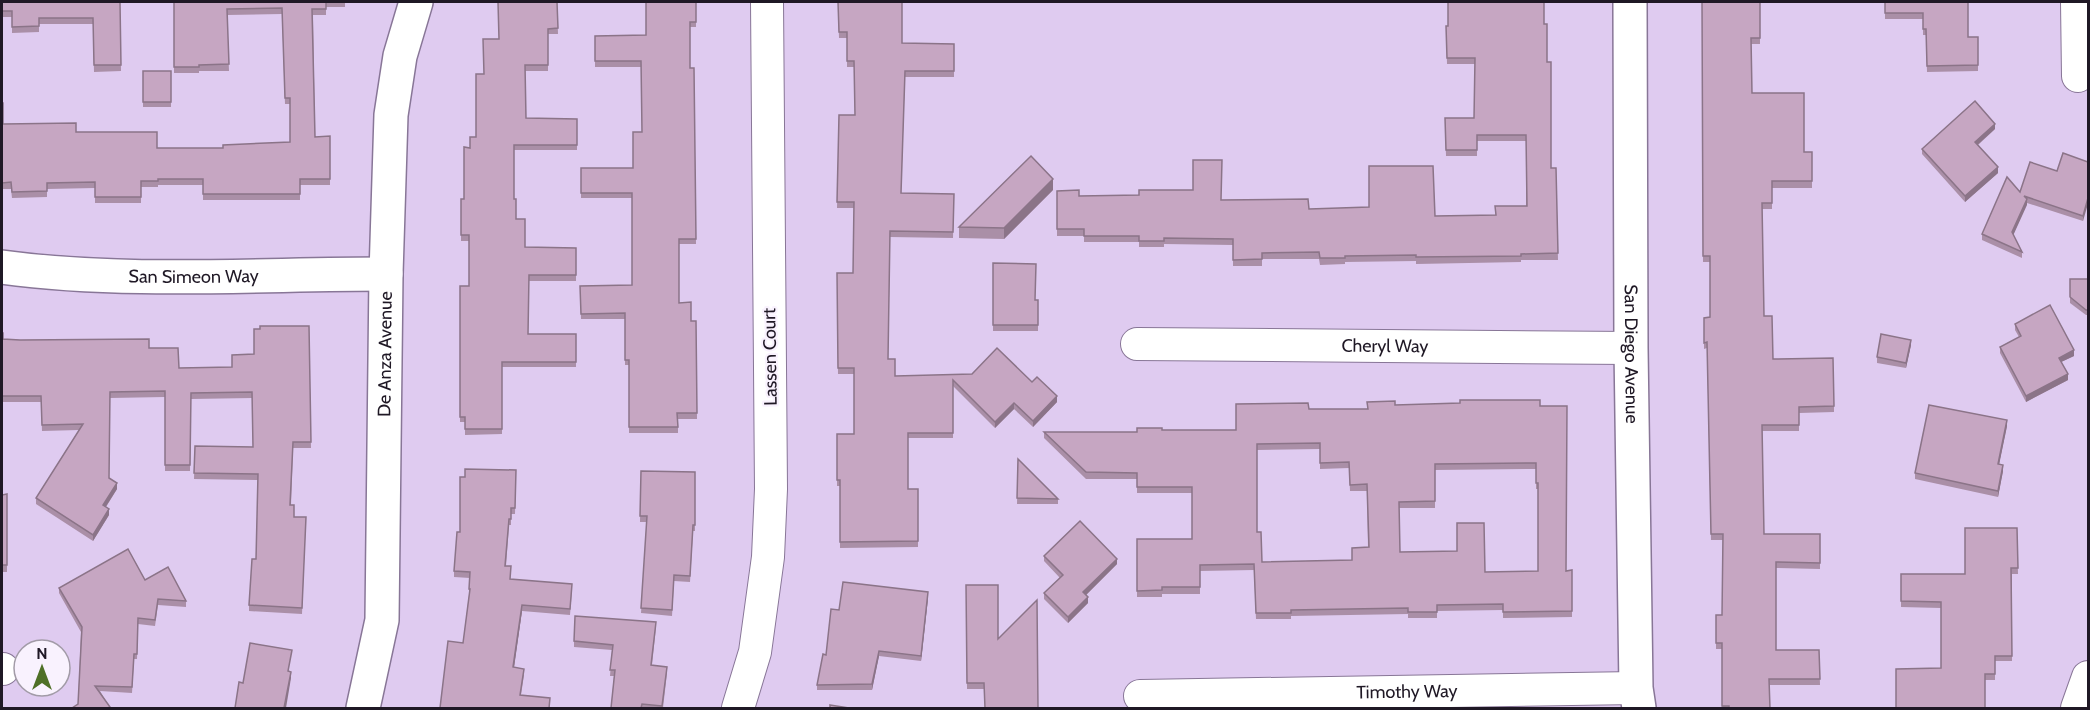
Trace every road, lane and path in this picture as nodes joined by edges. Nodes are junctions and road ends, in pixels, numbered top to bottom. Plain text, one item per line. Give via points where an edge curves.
1 (416, 2) edge
2 (767, 2) edge
3 (1630, 2) edge
4 (2077, 2) edge
5 (2078, 76) dead end
6 (2, 267) edge
7 (386, 274) junction
8 (1137, 344) dead end
9 (1631, 348) junction
10 (2088, 677) edge
11 (1140, 696) dead end
12 (1637, 698) edge
13 (363, 708) edge
14 (738, 708) edge
15 (2077, 708) edge

1 - 7 street, De Anza Avenue via 400,56 391,115
2 - 14 street, Lassen Court via 771,489 768,558 754,652
3 - 9 street, San Diego Avenue
4 - 5 street
6 - 7 street, San Simeon Way via 44,273 152,276
7 - 13 street, De Anza Avenue via 382,620
8 - 9 street, Cheryl Way
9 - 12 street, San Diego Avenue
10 - 15 street
11 - 12 street, Timothy Way

